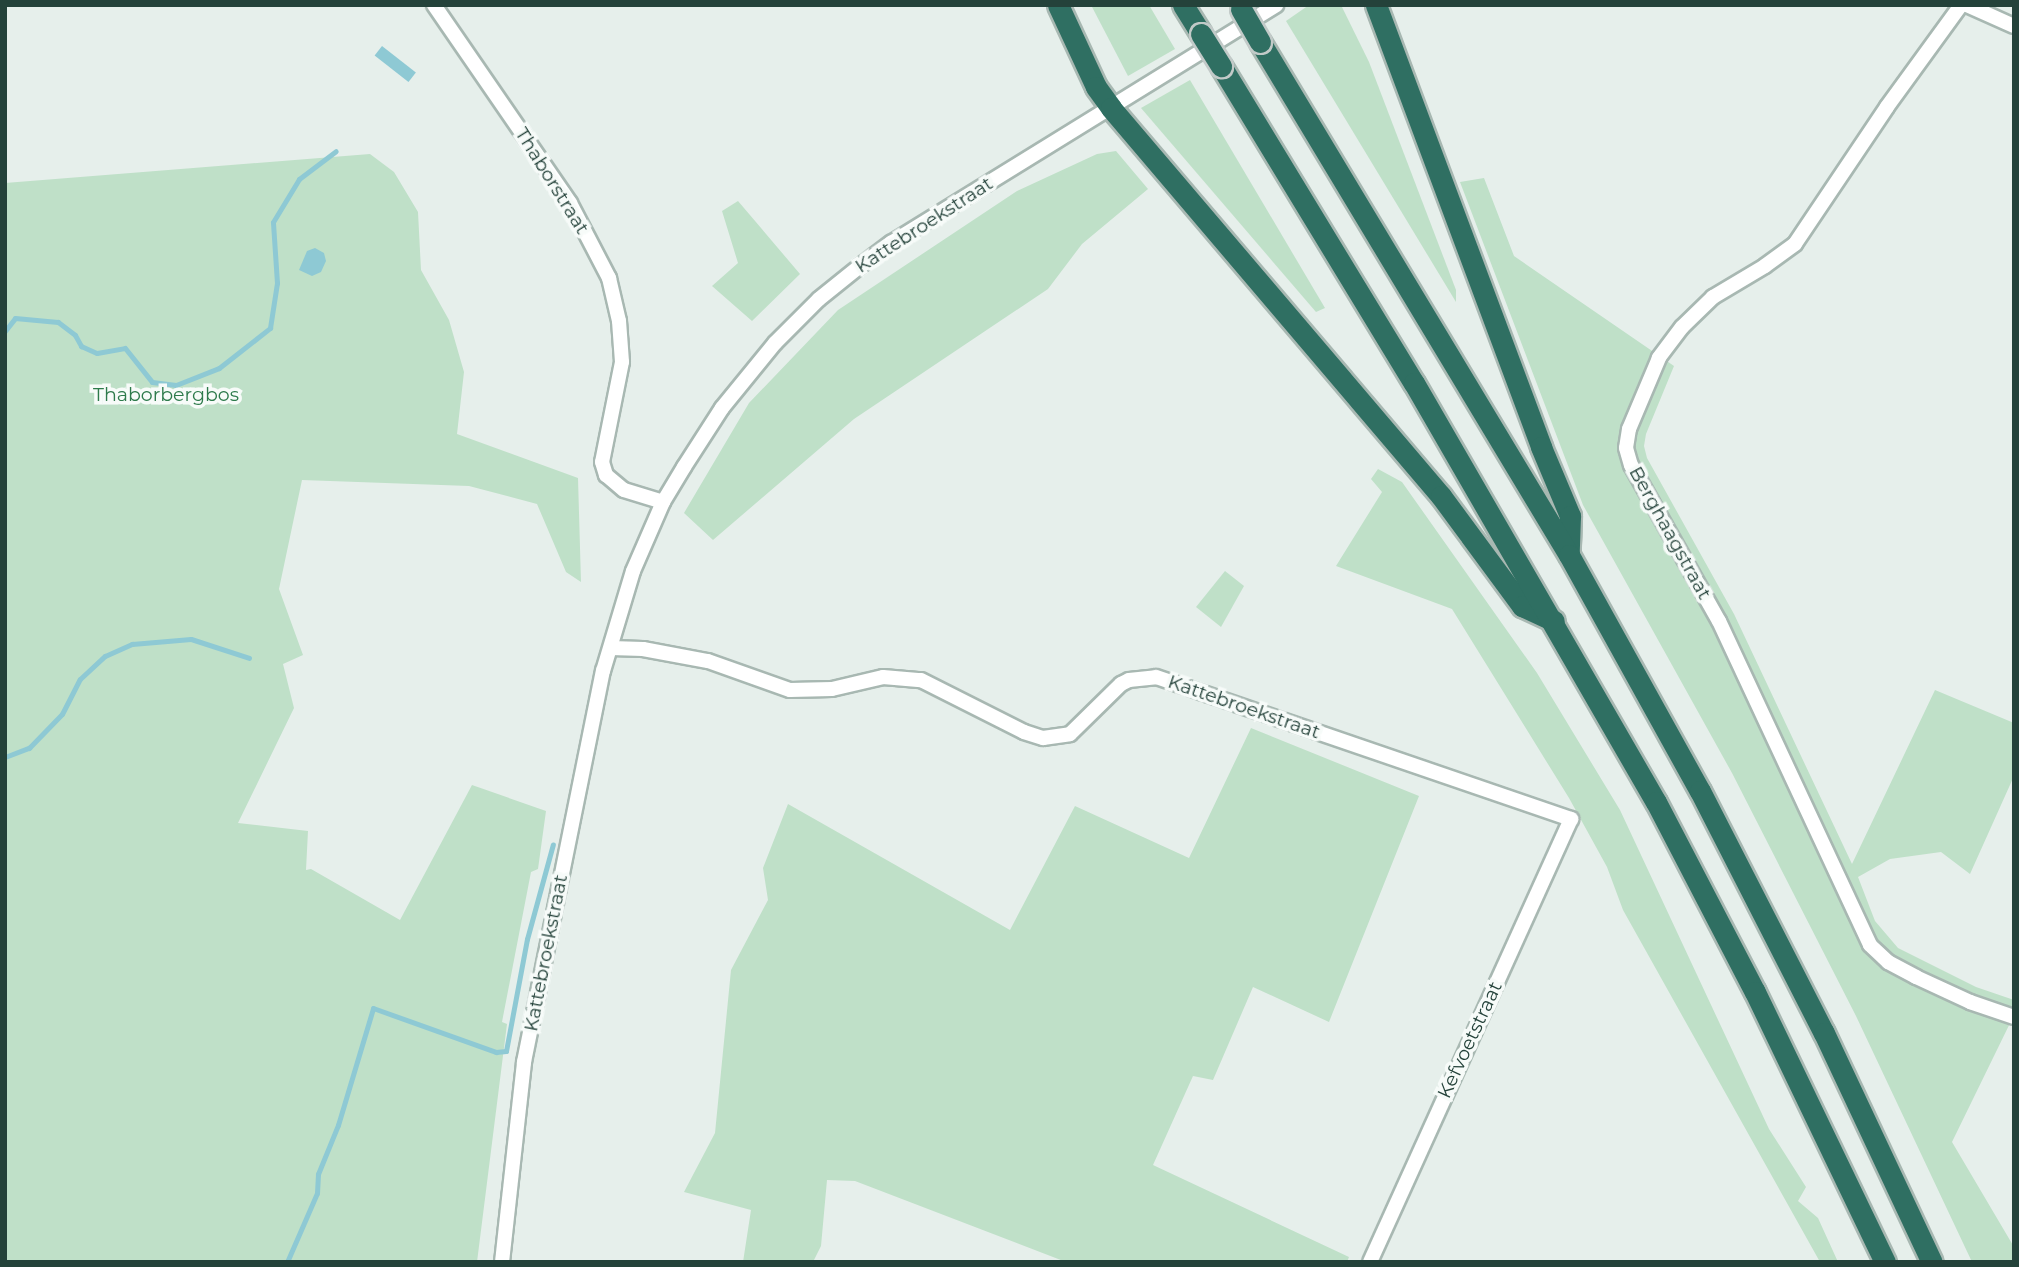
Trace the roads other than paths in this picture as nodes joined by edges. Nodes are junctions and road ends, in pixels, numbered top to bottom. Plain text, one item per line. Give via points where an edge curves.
1 (434, 5) edge
2 (1058, 5) edge
3 (1183, 5) edge
4 (1276, 5) edge
5 (1376, 5) edge
6 (1961, 5) edge
7 (1967, 5) edge
8 (1240, 7) edge
9 (2014, 26) edge
10 (1111, 108) junction
11 (663, 502) junction
12 (1569, 555) junction
13 (1554, 621) junction
14 (611, 648) junction
15 (1571, 819) joint
16 (2014, 1017) edge
17 (502, 1262) edge
18 (1370, 1262) edge
19 (1885, 1262) edge
20 (1932, 1262) edge

1 - 11 street, Thaborstraat via 570,203 609,278 622,362 602,462 606,475 624,490
2 - 10 highway via 1096,87
3 - 13 highway, bridge
4 - 10 street, Kattebroekstraat
5 - 12 highway via 1570,516
6 - 16 street, Berghaagstraat via 1795,244 1713,297 1682,327 1659,358 1629,429 1626,448 1631,465 1719,621 1870,945 1888,962 1916,977
7 - 9 street
8 - 12 highway, bridge
10 - 11 street, Kattebroekstraat via 891,243 819,299 775,343 722,408
10 - 13 highway via 1441,496 1522,606
11 - 14 street, Kattebroekstraat via 633,571
12 - 20 highway via 1762,909
13 - 19 highway via 1732,947
14 - 15 street, Kattebroekstraat via 708,661 790,690 832,689 883,677 921,680 1042,738 1070,734 1129,680 1156,677
14 - 17 street, Kattebroekstraat via 524,1062
15 - 18 street, Kefvoetstraat

